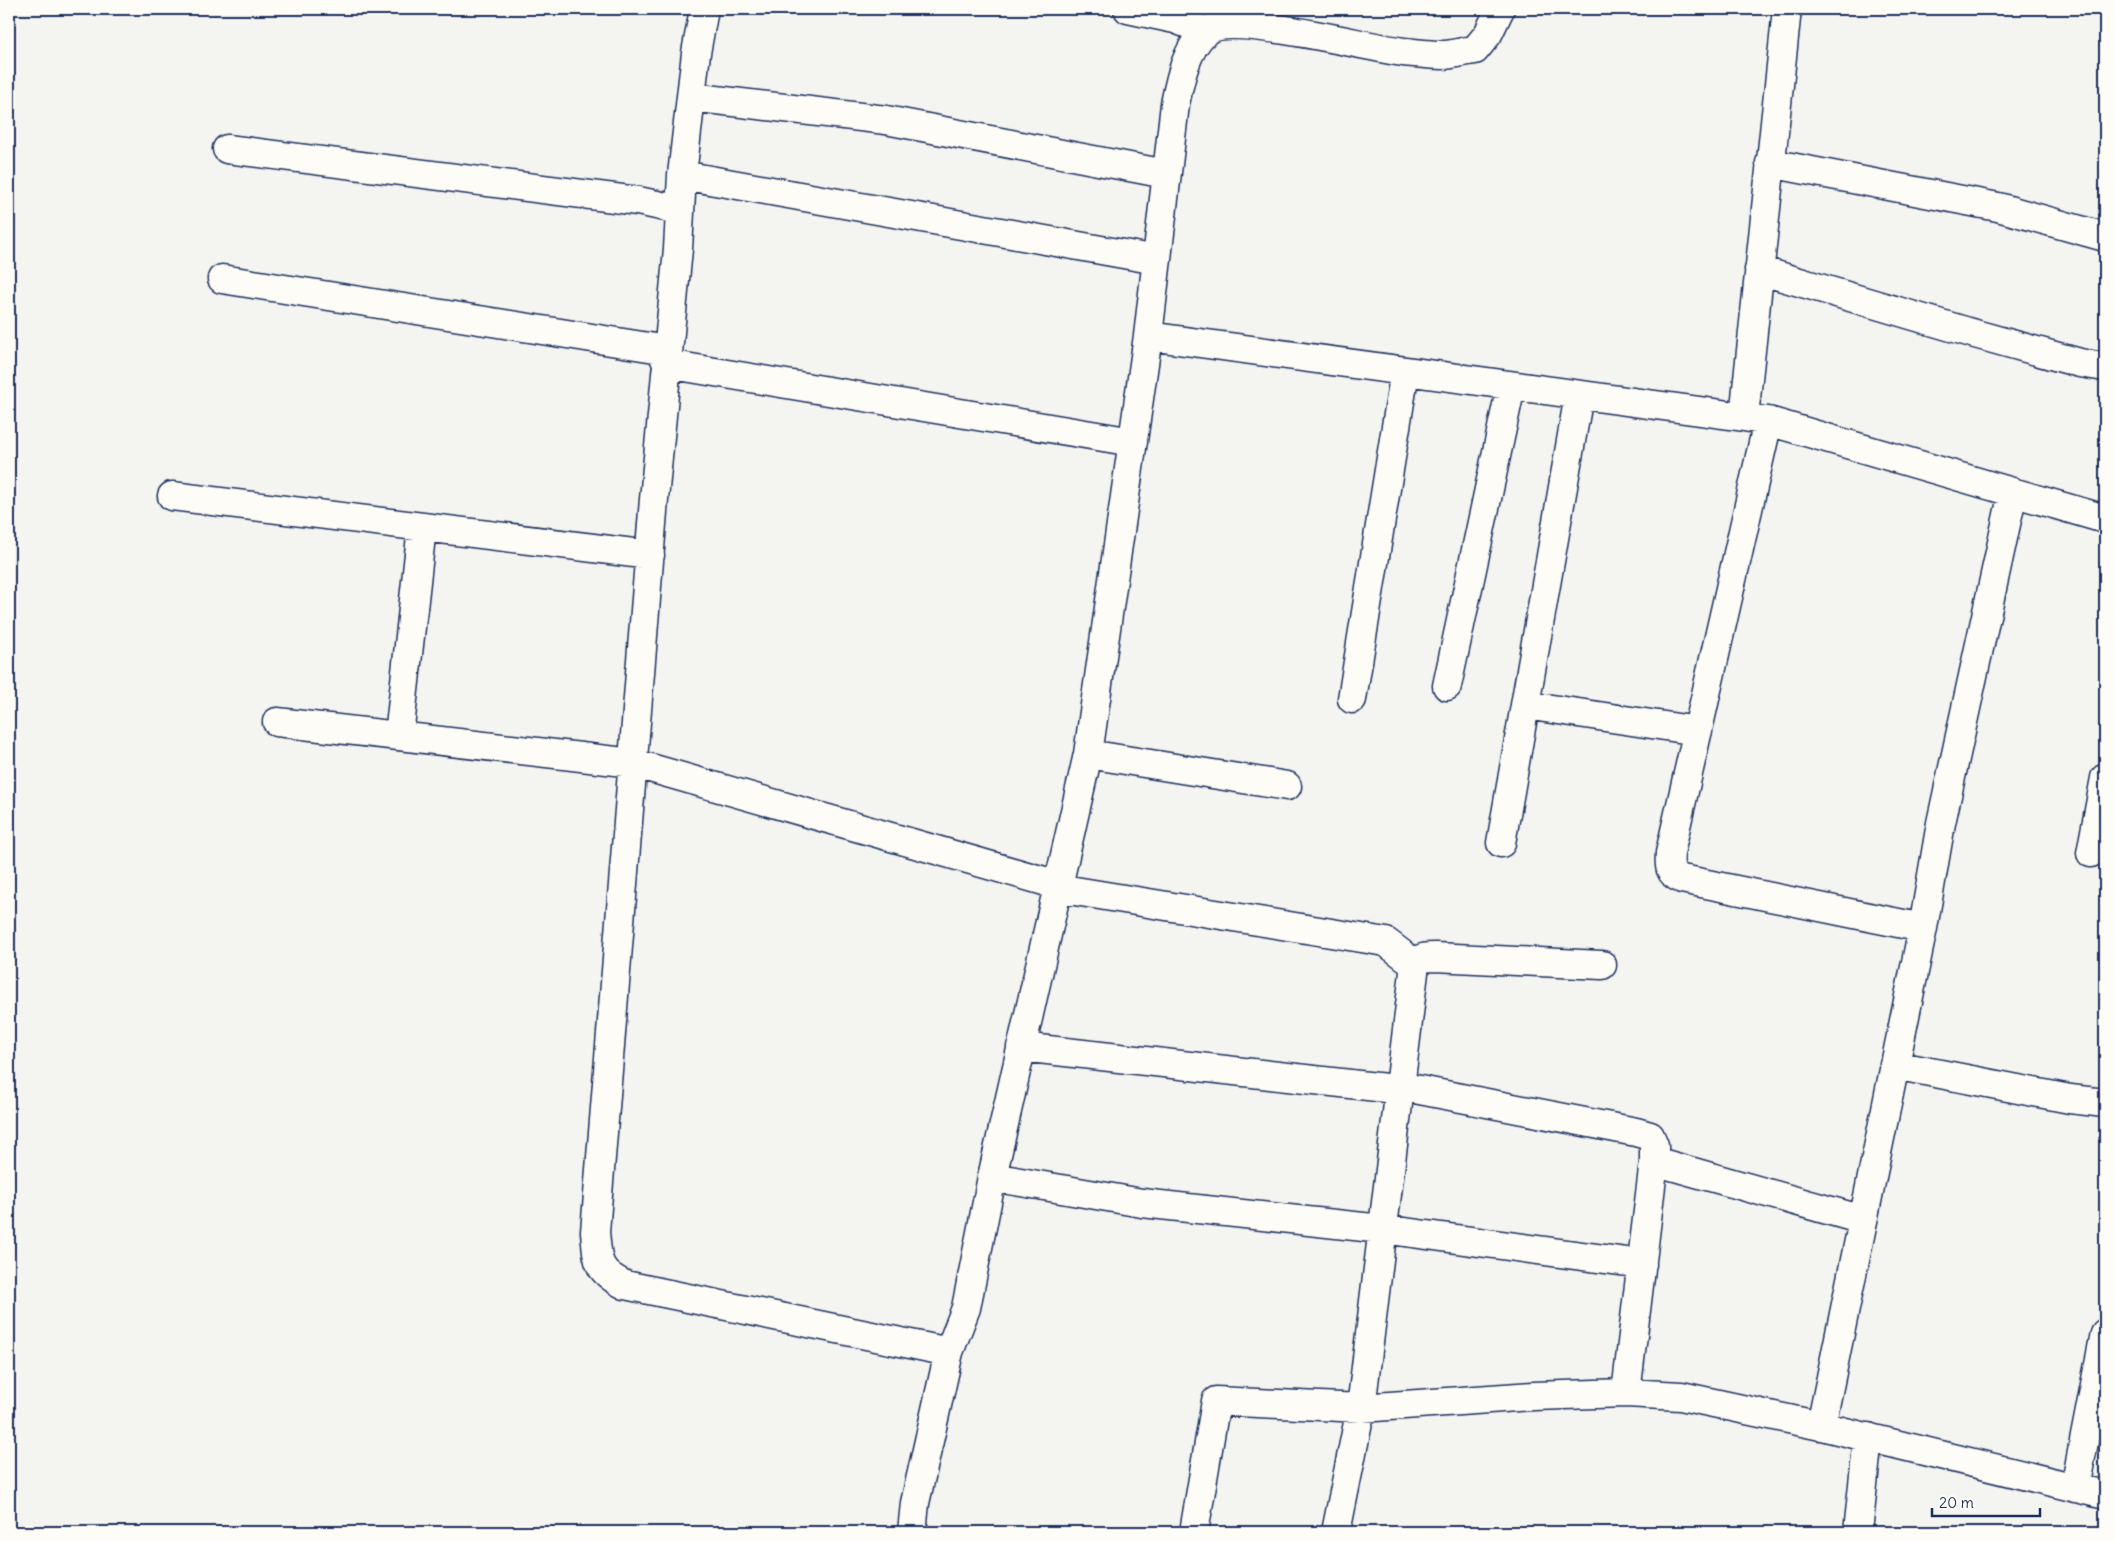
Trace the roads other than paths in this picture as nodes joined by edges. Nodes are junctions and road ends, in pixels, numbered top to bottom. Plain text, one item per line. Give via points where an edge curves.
1 (704, 9) edge
2 (1128, 9) edge
3 (1500, 9) edge
4 (1787, 9) edge
5 (1206, 30) junction
6 (691, 97) junction
7 (227, 149) dead end
8 (1770, 163) junction
9 (1166, 174) junction
10 (682, 175) junction
11 (680, 210) junction
12 (2105, 237) edge
13 (1157, 260) junction
14 (1759, 270) junction
15 (222, 279) dead end
16 (1148, 336) junction
17 (667, 364) junction
18 (2105, 367) edge
19 (1405, 371) junction
20 (1511, 386) junction
21 (1578, 395) junction
22 (1756, 419) junction
23 (1133, 442) junction
24 (2013, 492) junction
25 (172, 496) dead end
26 (2105, 519) edge
27 (422, 527) junction
28 (650, 555) junction
29 (1447, 686) dead end
30 (1352, 699) dead end
31 (1525, 704) junction
32 (277, 722) dead end
33 (1698, 731) junction
34 (399, 736) junction
35 (1088, 754) junction
36 (633, 763) junction
37 (2105, 778) edge
38 (1288, 786) dead end
39 (1501, 843) dead end
40 (2091, 853) dead end
41 (1058, 885) junction
42 (1923, 928) junction
43 (1414, 964) junction
44 (1602, 965) dead end
45 (1021, 1046) junction
46 (1894, 1065) junction
47 (1399, 1086) junction
48 (2105, 1103) edge
49 (1654, 1161) junction
50 (992, 1177) junction
51 (1862, 1220) junction
52 (1382, 1229) junction
53 (1642, 1264) junction
54 (2105, 1333) edge
55 (949, 1352) junction
56 (1626, 1393) junction
57 (1361, 1408) junction
58 (1821, 1426) junction
59 (1868, 1437) junction
60 (2075, 1488) junction
61 (2105, 1495) edge
62 (912, 1532) edge
63 (1194, 1532) edge
64 (1336, 1532) edge
65 (1858, 1532) edge

1 - 6 street
2 - 5 street via 1175,19
3 - 5 street via 1488,34 1475,50 1442,55 1251,25 1223,25
4 - 8 street
5 - 9 street via 1189,54 1181,76
6 - 9 street via 886,120
6 - 10 street
7 - 11 street via 638,201
8 - 12 street via 1998,207
8 - 14 street
9 - 13 street
10 - 11 street
10 - 13 street
11 - 17 street
13 - 16 street
14 - 18 street via 1984,337
14 - 22 street
15 - 17 street via 662,349
16 - 19 street
16 - 23 street
17 - 23 street
17 - 28 street
19 - 20 street
19 - 30 street
20 - 21 street
20 - 29 street
21 - 22 street
21 - 31 street
22 - 24 street
22 - 33 street
23 - 35 street
24 - 26 street
24 - 42 street via 1941,823
25 - 27 street
27 - 28 street
27 - 34 street
28 - 36 street
31 - 33 street
31 - 39 street
32 - 34 street
33 - 42 street via 1670,853 1670,870 1674,876
34 - 36 street
35 - 38 street
35 - 41 street
36 - 41 street
36 - 55 street via 595,1232 598,1260 607,1277 624,1285
37 - 40 street
41 - 43 street via 1069,890 1386,942
41 - 45 street
42 - 46 street
43 - 44 street via 1418,959 1435,957
43 - 47 street
45 - 47 street via 1386,1088
45 - 50 street
46 - 48 street
46 - 51 street
47 - 49 street via 1650,1136
47 - 52 street
49 - 51 street
49 - 53 street
50 - 52 street via 1142,1203
50 - 55 street via 966,1308
51 - 58 street
52 - 53 street
52 - 57 street
53 - 56 street
54 - 60 street
55 - 62 street via 915,1503
56 - 57 street
56 - 58 street via 1681,1396
57 - 63 street via 1216,1400
57 - 64 street
58 - 59 street
59 - 60 street
59 - 65 street
60 - 61 street

